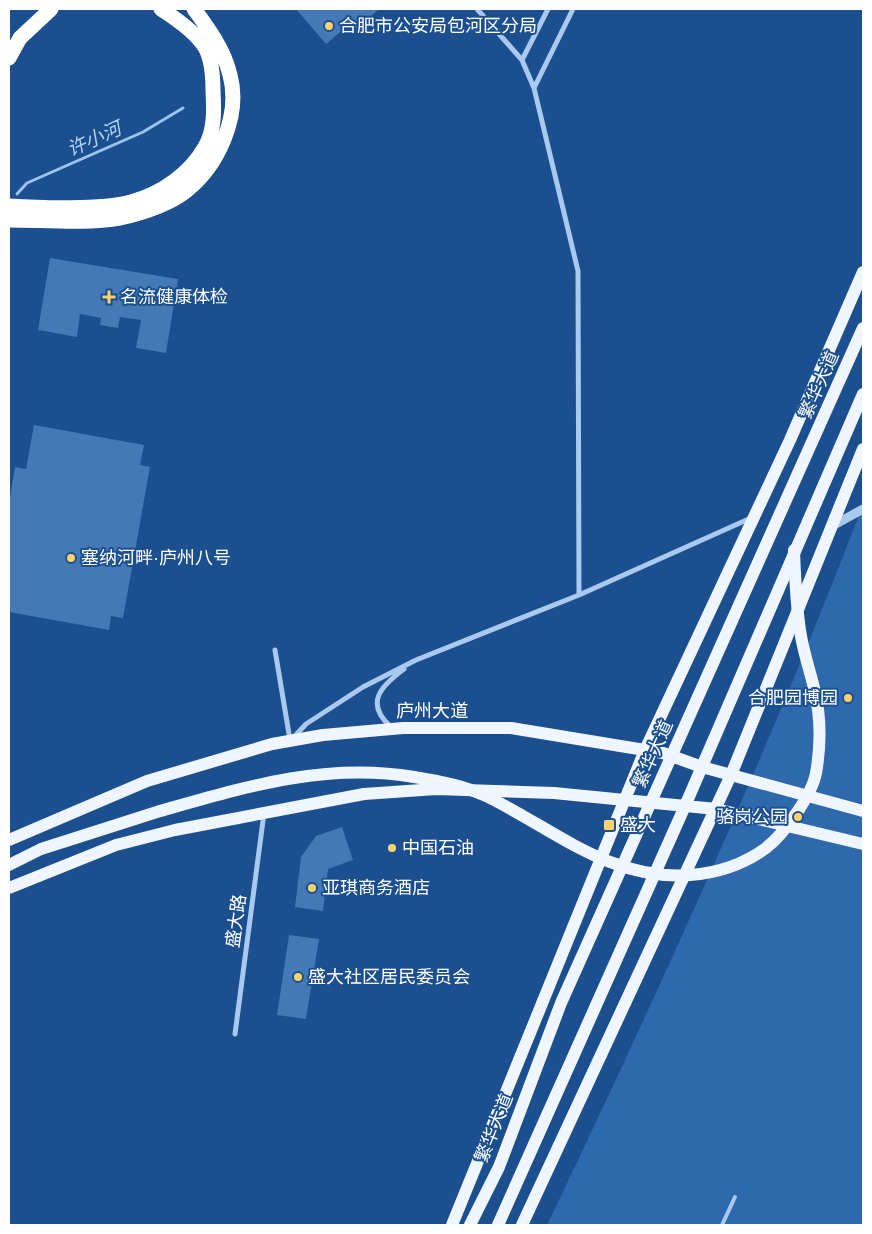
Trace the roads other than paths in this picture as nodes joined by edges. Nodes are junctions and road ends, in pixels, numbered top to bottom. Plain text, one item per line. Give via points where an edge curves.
1 (51, 9) edge
2 (161, 9) edge
3 (194, 9) edge
4 (477, 9) edge
5 (548, 9) edge
6 (574, 9) edge
7 (9, 58) edge
8 (522, 60) junction
9 (534, 88) junction
10 (9, 206) edge
11 (9, 220) edge
12 (863, 272) edge
13 (863, 328) edge
14 (863, 394) edge
15 (863, 449) edge
16 (863, 509) edge
17 (754, 517) junction
18 (832, 526) junction
19 (794, 550) junction
20 (579, 595) junction
21 (274, 650) dead end
22 (416, 660) junction
23 (392, 728) junction
24 (290, 740) junction
25 (645, 750) junction
26 (672, 756) junction
27 (702, 767) junction
28 (731, 775) junction
29 (625, 798) junction
30 (651, 802) junction
31 (685, 806) junction
32 (716, 809) junction
33 (863, 811) edge
34 (264, 812) junction
35 (9, 840) edge
36 (863, 844) edge
37 (9, 865) edge
38 (9, 888) edge
39 (235, 1034) dead end
40 (735, 1197) dead end
41 (452, 1225) edge
42 (470, 1225) edge
43 (498, 1225) edge
44 (522, 1225) edge
45 (722, 1225) edge

1 - 7 highway via 20,38
2 - 10 highway via 183,24 206,49 213,76 214,115 206,146 183,175 160,190 130,202 86,207
3 - 11 highway via 215,38 231,76 232,110 225,136 210,168 186,192 154,208 118,218
4 - 8 street
5 - 8 street
6 - 9 street
8 - 9 street
9 - 20 street via 578,271
12 - 17 main road
13 - 26 main road, 繁华大道
14 - 19 main road
15 - 18 main road
16 - 18 street
17 - 20 street
17 - 25 main road
18 - 28 main road
19 - 27 main road
19 - 37 main road, bridge via 801,639 815,690 820,731 815,777 779,838 754,857 730,867 703,874 665,877 629,870 597,857 486,796 444,782 361,772 317,773 256,784 41,849
20 - 22 street
21 - 24 street
22 - 23 street via 385,684 380,692 377,704 381,718
22 - 24 street via 355,692 306,724
23 - 24 main road, 庐州大道
23 - 25 main road, 庐州大道 via 511,728
24 - 35 main road, 庐州大道 via 148,781
25 - 26 main road, 庐州大道
25 - 29 main road
26 - 27 main road, 庐州大道
26 - 30 main road, 繁华大道
27 - 28 main road, 庐州大道
27 - 31 main road
28 - 32 main road
28 - 33 main road, 庐州大道
29 - 30 main road
29 - 34 main road via 436,789 364,794
29 - 41 main road
30 - 31 main road
30 - 42 main road, 繁华大道 via 562,1003 498,1167
31 - 32 main road
31 - 43 main road
32 - 36 main road
32 - 44 main road
34 - 38 main road via 116,845
34 - 39 street, 盛大路
40 - 45 lane

